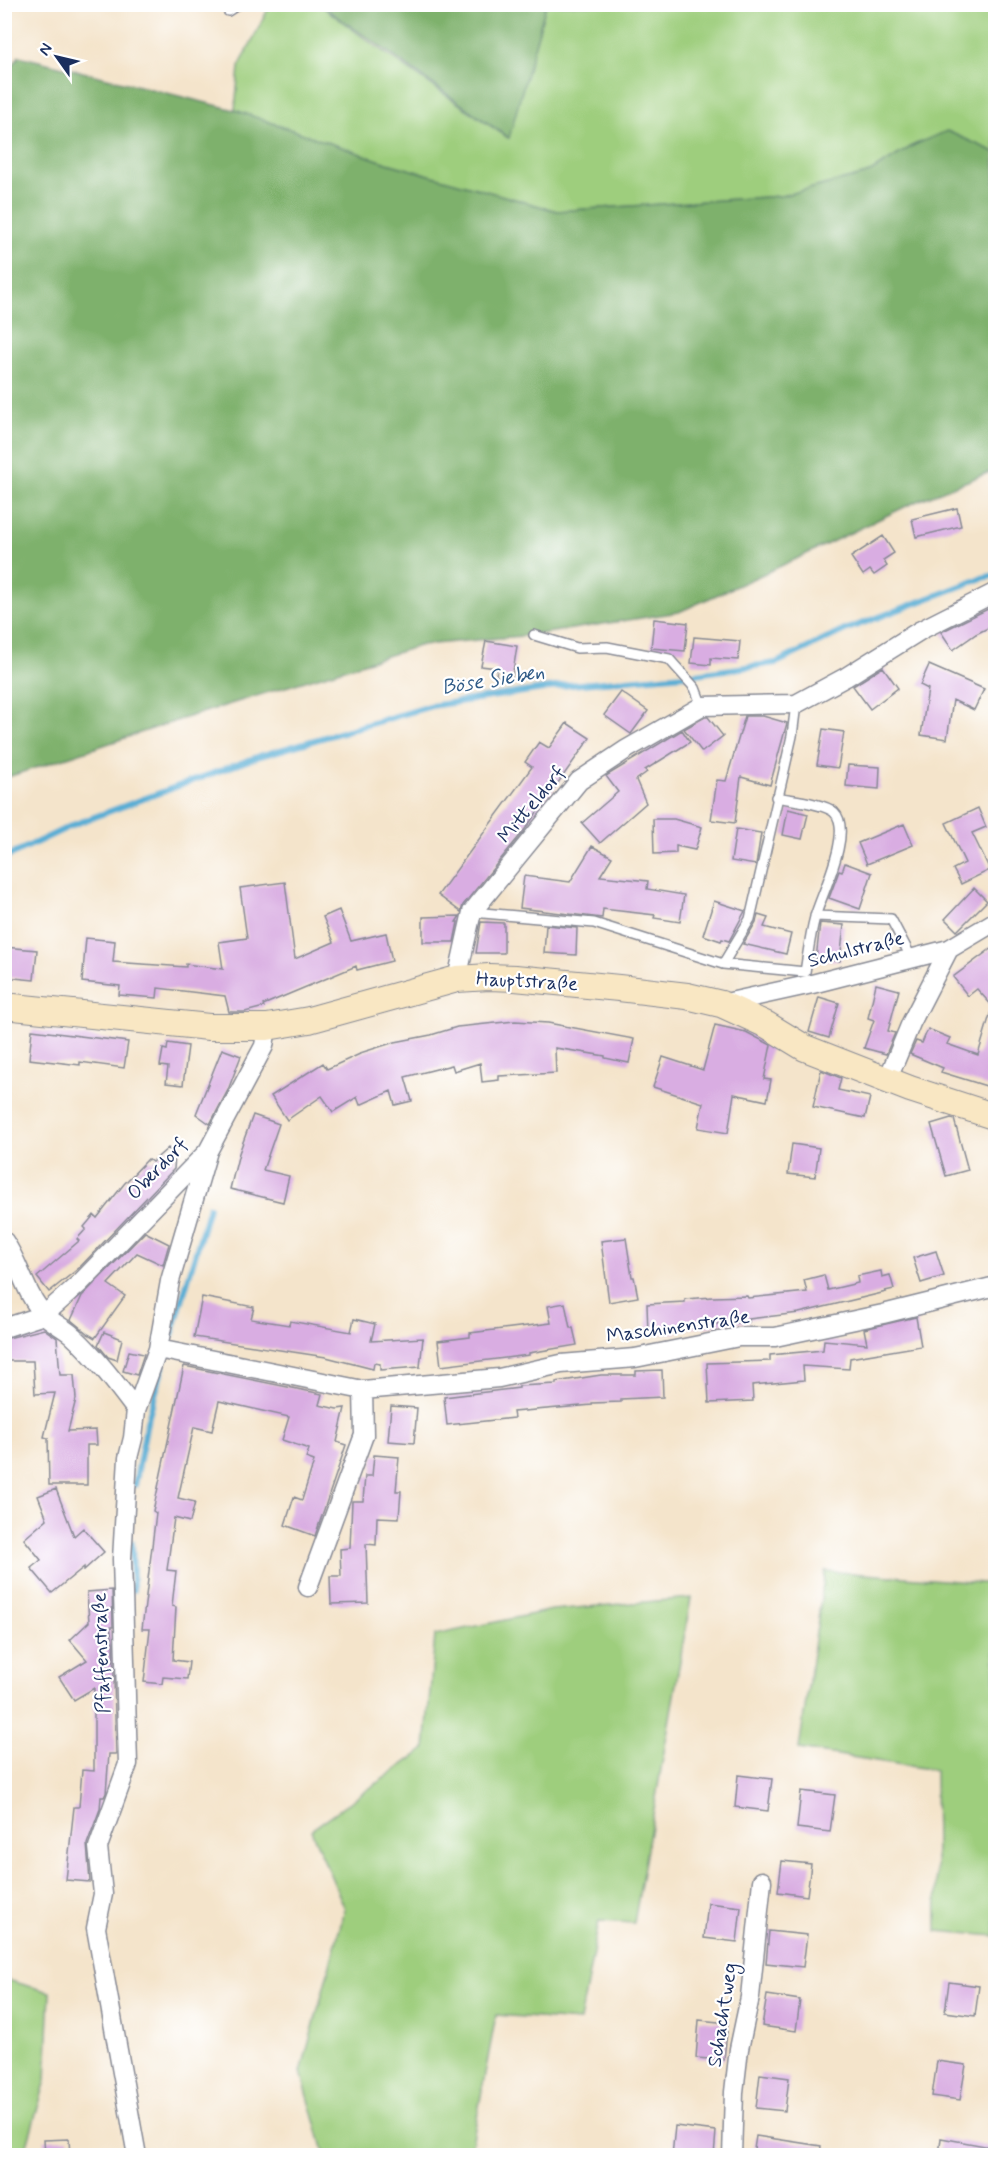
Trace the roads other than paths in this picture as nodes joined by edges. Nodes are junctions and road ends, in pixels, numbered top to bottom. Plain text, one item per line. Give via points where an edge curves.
1 (225, 4) edge
2 (239, 4) edge
3 (996, 592) edge
4 (534, 635) dead end
5 (796, 704) junction
6 (702, 706) junction
7 (776, 797) junction
8 (472, 912) junction
9 (815, 916) junction
10 (996, 921) edge
11 (949, 949) junction
12 (912, 959) junction
13 (723, 964) junction
14 (457, 979) junction
15 (721, 1004) junction
16 (4, 1006) edge
17 (267, 1027) junction
18 (887, 1081) junction
19 (996, 1118) edge
20 (208, 1150) junction
21 (4, 1241) edge
22 (996, 1286) edge
23 (44, 1316) junction
24 (4, 1328) edge
25 (158, 1349) junction
26 (363, 1390) junction
27 (136, 1410) junction
28 (308, 1587) dead end
29 (762, 1881) dead end
30 (137, 2156) edge
31 (732, 2156) edge

1 - 2 lane via 228,11
3 - 5 street, Mitteldorf via 921,630
4 - 6 lane via 577,648 607,647 669,659 695,688
5 - 6 street, Mitteldorf
5 - 7 lane
6 - 8 street, Mitteldorf via 627,748 579,781
7 - 9 lane via 832,810 839,818 834,866
7 - 13 lane via 750,919
8 - 13 lane via 594,923
8 - 14 street, Mitteldorf
9 - 12 lane via 891,920
9 - 13 lane via 805,972
10 - 11 street, Schulstraße
11 - 12 street, Schulstraße
11 - 18 street
12 - 15 street, Schulstraße
14 - 15 main road, Hauptstraße via 552,981 687,996
14 - 17 main road, Hauptstraße via 309,1020
15 - 18 main road, Hauptstraße via 805,1048
16 - 17 main road, Hauptstraße via 209,1027
17 - 20 street, Oberdorf via 264,1046
18 - 19 main road, Hauptstraße
20 - 23 street, Oberdorf
20 - 25 street, Pfaffenstraße via 171,1281
21 - 23 street
22 - 26 street, Maschinenstraße via 775,1337 739,1337 635,1358 561,1364 499,1378
23 - 24 street, Oberdorf
23 - 27 street via 73,1336
25 - 26 street, Maschinenstraße
25 - 27 street, Pfaffenstraße
26 - 28 street via 364,1435
27 - 30 street, Pfaffenstraße via 128,1458 122,1559 128,1764 98,1847 103,1894 96,1928
29 - 31 street, Schachtweg via 750,1997 734,2092

